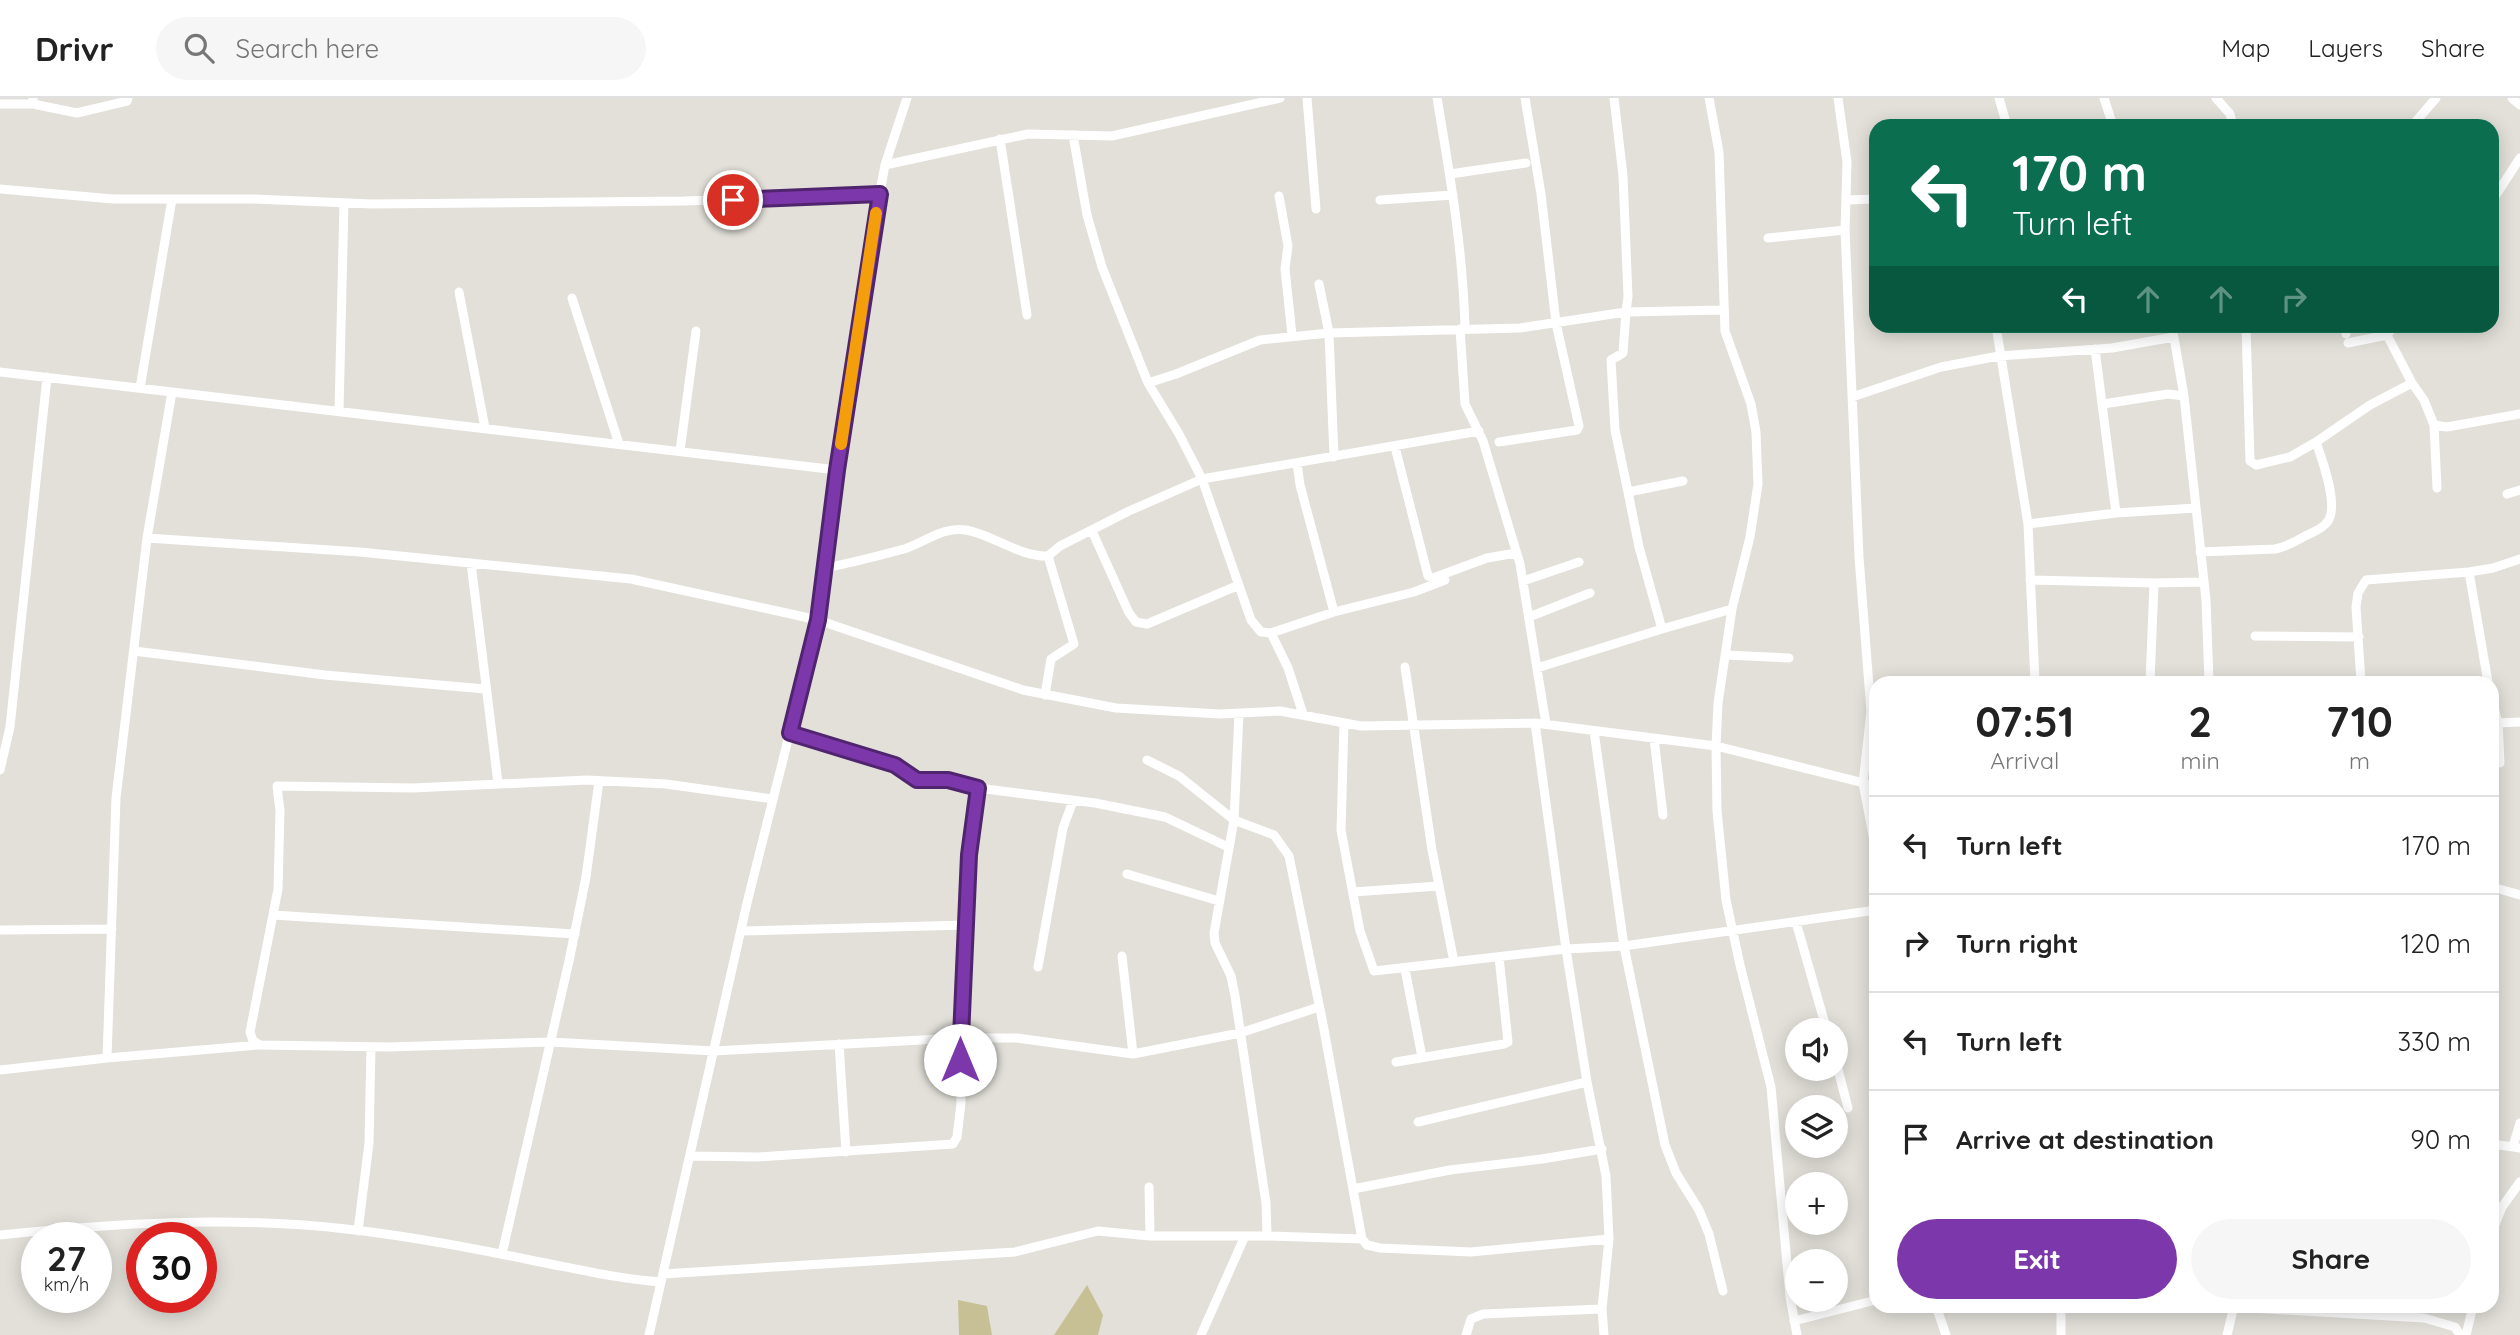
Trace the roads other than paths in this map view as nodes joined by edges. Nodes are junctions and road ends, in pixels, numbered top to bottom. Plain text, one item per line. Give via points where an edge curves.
1 (128, 98) edge
2 (907, 98) edge
3 (1280, 98) edge
4 (1307, 98) edge
5 (1437, 98) edge
6 (1525, 98) edge
7 (1614, 98) edge
8 (1709, 98) edge
9 (1838, 98) edge
10 (1999, 98) edge
11 (2104, 98) edge
12 (2216, 98) edge
13 (2436, 98) edge
14 (2512, 98) edge
15 (33, 101) edge
16 (0, 104) edge
17 (2520, 105) edge
18 (2005, 119) edge
19 (2111, 119) edge
20 (2231, 119) edge
21 (2418, 119) edge
22 (1073, 135) junction
23 (1000, 139) junction
24 (2520, 158) edge
25 (1526, 163) dead end
26 (885, 165) junction
27 (1450, 174) junction
28 (0, 189) edge
29 (2499, 190) edge
30 (880, 194) junction
31 (1453, 195) junction
32 (1279, 196) dead end
33 (172, 199) junction
34 (1869, 199) edge
35 (1380, 200) dead end
36 (1847, 200) junction
37 (344, 202) junction
38 (1316, 209) dead end
39 (1845, 230) junction
40 (1768, 238) dead end
41 (1319, 284) dead end
42 (459, 292) dead end
43 (572, 298) dead end
44 (1723, 310) junction
45 (1626, 312) junction
46 (1027, 315) dead end
47 (1556, 323) junction
48 (1463, 328) junction
49 (696, 331) dead end
50 (1329, 333) junction
51 (1997, 333) edge
52 (2173, 333) edge
53 (2246, 333) edge
54 (2346, 334) edge
55 (1292, 335) junction
56 (2386, 335) joint
57 (2174, 337) junction
58 (2095, 349) junction
59 (1999, 356) junction
60 (0, 372) edge
61 (47, 377) junction
62 (1148, 383) junction
63 (2412, 383) junction
64 (140, 388) junction
65 (172, 391) junction
66 (2184, 396) junction
67 (1852, 397) junction
68 (2103, 404) junction
69 (339, 411) junction
70 (2520, 414) edge
71 (2434, 425) junction
72 (485, 428) junction
73 (1479, 431) junction
74 (1500, 442) dead end
75 (2316, 442) junction
76 (619, 444) junction
77 (1395, 447) junction
78 (680, 451) junction
79 (1334, 457) junction
80 (1297, 463) junction
81 (837, 470) junction
82 (1202, 479) junction
83 (1682, 481) dead end
84 (2437, 488) dead end
85 (2520, 490) edge
86 (1628, 492) junction
87 (2507, 494) dead end
88 (2196, 508) junction
89 (2116, 513) junction
90 (2028, 524) junction
91 (1092, 531) junction
92 (147, 538) junction
93 (2200, 552) junction
94 (1516, 553) junction
95 (1048, 556) junction
96 (2520, 559) edge
97 (1579, 562) dead end
98 (471, 564) junction
99 (825, 568) junction
100 (2469, 572) junction
101 (1445, 580) dead end
102 (2030, 580) junction
103 (1523, 582) junction
104 (2203, 582) junction
105 (2154, 583) junction
106 (1239, 585) junction
107 (1590, 593) dead end
108 (1732, 609) junction
109 (1334, 612) junction
110 (1529, 617) junction
111 (818, 620) junction
112 (1662, 629) junction
113 (1271, 633) junction
114 (2255, 636) dead end
115 (2358, 637) junction
116 (134, 651) junction
117 (1725, 655) junction
118 (1789, 658) dead end
119 (1405, 667) dead end
120 (1537, 668) junction
121 (2035, 676) edge
122 (2150, 676) edge
123 (2209, 676) edge
124 (2361, 676) edge
125 (2487, 676) edge
126 (1869, 688) edge
127 (485, 689) junction
128 (1045, 695) junction
129 (1239, 714) junction
130 (1303, 714) junction
131 (2520, 722) edge
132 (1344, 723) junction
133 (1535, 723) junction
134 (2499, 723) edge
135 (1546, 724) junction
136 (1414, 726) junction
137 (1594, 730) junction
138 (1869, 730) edge
139 (790, 733) junction
140 (1654, 738) junction
141 (1716, 746) junction
142 (2499, 755) edge
143 (1147, 760) dead end
144 (2500, 763) dead end
145 (0, 770) edge
146 (599, 781) junction
147 (498, 783) junction
148 (1863, 783) junction
149 (1869, 784) edge
150 (978, 788) junction
151 (773, 799) junction
152 (1073, 801) junction
153 (1869, 814) edge
154 (1663, 816) dead end
155 (1234, 820) junction
156 (1228, 847) junction
157 (1127, 874) dead end
158 (1439, 886) junction
159 (2499, 889) edge
160 (1353, 892) junction
161 (2520, 895) edge
162 (1219, 901) junction
163 (1869, 911) edge
164 (273, 915) junction
165 (1796, 922) junction
166 (966, 925) junction
167 (111, 929) junction
168 (0, 930) edge
169 (741, 931) junction
170 (1732, 931) junction
171 (575, 933) junction
172 (1624, 946) junction
173 (1566, 949) junction
174 (1122, 956) dead end
175 (1499, 957) junction
176 (1454, 962) junction
177 (1038, 967) dead end
178 (1405, 969) junction
179 (1319, 1007) junction
180 (1823, 1018) edge
181 (1240, 1032) junction
182 (959, 1038) junction
183 (551, 1042) junction
184 (839, 1044) junction
185 (260, 1045) junction
186 (371, 1046) junction
187 (714, 1051) junction
188 (1133, 1054) junction
189 (1423, 1057) junction
190 (107, 1058) junction
191 (1396, 1062) dead end
192 (0, 1070) edge
193 (1587, 1083) junction
194 (1418, 1122) dead end
195 (2520, 1123) edge
196 (2499, 1145) edge
197 (2517, 1147) edge
198 (1602, 1149) junction
199 (846, 1152) junction
200 (690, 1156) junction
201 (2520, 1182) edge
202 (1149, 1187) dead end
203 (1353, 1189) junction
204 (2499, 1214) edge
205 (358, 1231) junction
206 (0, 1235) edge
207 (1150, 1236) junction
208 (1245, 1236) junction
209 (1267, 1236) junction
210 (1362, 1239) junction
211 (1609, 1239) junction
212 (502, 1254) junction
213 (662, 1278) junction
214 (1723, 1291) dead end
215 (1869, 1302) edge
216 (1602, 1309) junction
217 (1938, 1313) edge
218 (2062, 1313) edge
219 (2232, 1313) edge
220 (2345, 1313) edge
221 (2471, 1313) edge
222 (1794, 1321) junction
223 (649, 1335) edge
224 (1201, 1335) edge
225 (1466, 1335) edge
226 (1604, 1335) edge
227 (1797, 1335) edge
228 (1946, 1335) edge
229 (2061, 1335) edge
230 (2227, 1335) edge
231 (2460, 1335) edge
232 (2466, 1335) edge

1 - 15 street via 77,113
2 - 26 street
3 - 22 street via 1112,136
4 - 38 street
5 - 27 street
6 - 47 street
7 - 45 street via 1623,176
8 - 44 street via 1720,152
9 - 36 street
10 - 18 street
11 - 19 street
12 - 20 street
13 - 21 street
14 - 17 street
15 - 16 street
22 - 23 street
22 - 62 street via 1102,267
23 - 26 street
23 - 46 street
24 - 29 street
25 - 27 street
26 - 30 street
27 - 31 street
28 - 33 street
30 - 37 street via 684,201
30 - 81 street
31 - 35 street
31 - 48 street via 1464,287
32 - 55 street
33 - 37 street
33 - 64 street
34 - 36 street
36 - 39 street
37 - 69 street
39 - 40 street
39 - 67 street
41 - 50 street
42 - 72 street
43 - 76 street
44 - 45 street
44 - 108 street via 1725,331 1751,404 1758,484
45 - 47 street
45 - 86 street via 1623,353 1611,360 1615,430
47 - 48 street
47 - 74 street via 1579,426 1577,430
48 - 50 street
48 - 73 street via 1465,404
49 - 78 street
50 - 55 street
50 - 79 street
51 - 59 street
52 - 57 street
53 - 75 street via 2250,461 2256,464 2290,457
54 - 56 street
55 - 62 street via 1259,340
56 - 63 street
57 - 58 street
57 - 66 street
58 - 59 street
58 - 68 street
59 - 67 street via 1941,367
59 - 90 street
60 - 61 street
61 - 64 street
61 - 145 street via 10,727
62 - 82 street
63 - 71 street
63 - 75 street
64 - 65 street
65 - 69 street
65 - 92 street
66 - 68 street via 2168,394
66 - 88 street
67 - 126 street
68 - 89 street
69 - 72 street
70 - 71 street via 2447,427
71 - 84 street
72 - 76 street
73 - 77 street
73 - 94 street
75 - 93 street via 2329,489 2329,521 2285,547
76 - 78 street
77 - 79 street
77 - 94 street via 1428,576
78 - 81 street
79 - 80 street
80 - 82 street
80 - 109 street
81 - 99 street
82 - 91 street
82 - 106 street
83 - 86 street
85 - 87 street
86 - 112 street
88 - 89 street
88 - 93 street
89 - 90 street
90 - 102 street
91 - 95 street
91 - 106 street via 1136,622 1147,624
92 - 98 street
92 - 116 street
93 - 104 street
94 - 103 street
95 - 99 street via 952,530 908,548
95 - 128 street via 1074,644 1051,659
96 - 100 street
97 - 103 street
98 - 111 street via 631,579
98 - 127 street
99 - 111 street
100 - 115 street via 2366,580 2358,593
100 - 125 street
101 - 109 street
102 - 105 street
102 - 121 street
103 - 110 street
104 - 105 street
104 - 123 street
105 - 122 street
106 - 113 street via 1251,620 1261,632
107 - 110 street
108 - 112 street
108 - 117 street
109 - 113 street
110 - 120 street
111 - 128 street
111 - 139 street
112 - 120 street
113 - 130 street
114 - 115 street
115 - 124 street
116 - 127 street
116 - 167 street via 116,798
117 - 118 street
117 - 141 street
119 - 136 street
120 - 135 street
127 - 147 street
128 - 129 street via 1116,708
129 - 130 street via 1280,710
129 - 155 street
130 - 132 street
131 - 134 street
132 - 136 street
132 - 160 street via 1341,830
133 - 135 street
133 - 136 street
133 - 173 street
135 - 137 street
136 - 158 street
137 - 140 street
137 - 172 street
138 - 148 street
139 - 150 street via 895,765 917,780 948,780
139 - 151 street
140 - 141 street
140 - 154 street
141 - 148 street
141 - 170 street via 1717,811
142 - 144 street
143 - 155 street via 1179,776
146 - 147 street
146 - 151 street via 666,784
146 - 171 street
147 - 164 street via 413,788 277,786 279,876
148 - 149 street
148 - 153 street
150 - 152 street
150 - 166 street
151 - 169 street
152 - 156 street via 1165,817
152 - 177 street via 1063,828
155 - 156 street
155 - 179 street via 1274,835 1289,856
156 - 162 street
157 - 162 street
158 - 160 street
158 - 176 street
159 - 161 street
160 - 178 street via 1374,971
162 - 181 street via 1215,943 1231,976
163 - 165 street
164 - 171 street
164 - 185 street via 250,1032
165 - 170 street
165 - 180 street
166 - 169 street
166 - 182 street
167 - 168 street
167 - 190 street
169 - 187 street
170 - 172 street
170 - 222 street via 1770,1087
171 - 183 street
172 - 173 street
172 - 214 street via 1665,1145 1709,1234
173 - 175 street
173 - 193 street
174 - 188 street
175 - 176 street
175 - 189 street via 1508,1042
176 - 178 street
178 - 189 street
179 - 181 street
179 - 203 street
181 - 188 street
181 - 209 street
182 - 184 street
182 - 188 street via 1017,1038
182 - 199 street via 961,1103 953,1144
183 - 186 street
183 - 187 street
183 - 212 street
184 - 187 street
184 - 199 street
185 - 186 street
185 - 190 street
186 - 205 street via 369,1143
187 - 200 street
189 - 191 street
190 - 192 street
193 - 194 street
193 - 198 street
195 - 197 street
196 - 197 street
198 - 203 street
198 - 211 street
199 - 200 street
200 - 213 street
201 - 204 street
202 - 207 street
203 - 210 street
205 - 206 street via 236,1220 85,1226
205 - 212 street
207 - 208 street
207 - 213 street via 1098,1231 1015,1252
208 - 209 street
208 - 224 street
209 - 210 street
210 - 211 street via 1380,1248 1471,1252
211 - 216 street
212 - 213 street via 629,1280
213 - 223 street
215 - 222 street
216 - 225 street via 1483,1314 1471,1319
216 - 226 street
217 - 228 street
218 - 229 street
219 - 230 street
220 - 231 street via 2424,1318 2455,1327
221 - 232 street
222 - 227 street

